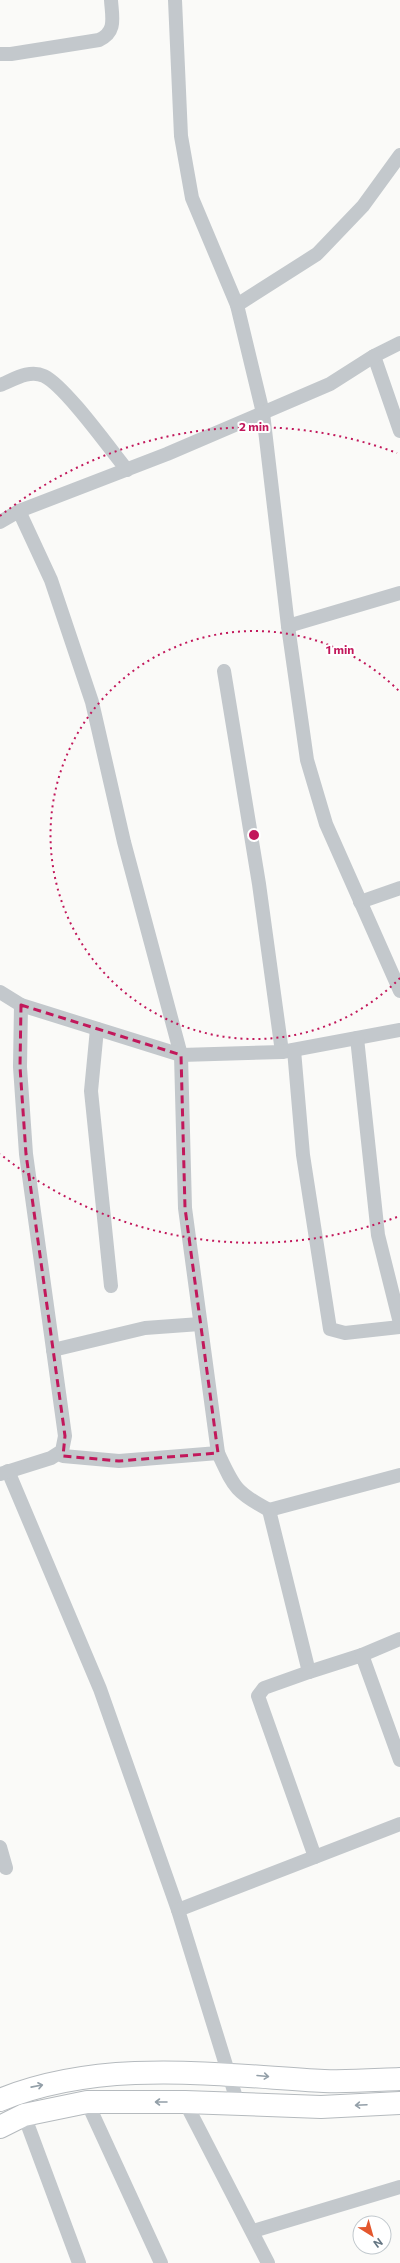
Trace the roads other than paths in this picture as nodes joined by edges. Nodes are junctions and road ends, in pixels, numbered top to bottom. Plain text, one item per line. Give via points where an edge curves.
1 (111, 0) edge
2 (175, 0) edge
3 (0, 54) edge
4 (400, 155) edge
5 (237, 305) junction
6 (400, 343) edge
7 (374, 356) junction
8 (0, 385) edge
9 (263, 413) junction
10 (400, 432) edge
11 (127, 470) junction
12 (19, 511) junction
13 (0, 522) edge
14 (400, 593) edge
15 (288, 626) junction
16 (224, 671) dead end
17 (400, 888) edge
18 (360, 902) junction
19 (400, 990) edge
20 (0, 992) edge
21 (21, 1005) junction
22 (97, 1029) junction
23 (400, 1030) edge
24 (357, 1038) junction
25 (288, 1051) junction
26 (181, 1055) junction
27 (111, 1286) dead end
28 (400, 1323) edge
29 (200, 1324) junction
30 (400, 1327) edge
31 (53, 1350) junction
32 (62, 1451) junction
33 (218, 1453) junction
34 (4, 1473) edge
35 (400, 1475) edge
36 (269, 1510) junction
37 (400, 1639) edge
38 (362, 1655) junction
39 (309, 1672) junction
40 (400, 1760) edge
41 (400, 1824) edge
42 (0, 1847) edge
43 (315, 1857) junction
44 (6, 1868) dead end
45 (178, 1910) junction
46 (228, 2073) junction
47 (400, 2079) edge
48 (0, 2100) edge
49 (87, 2102) junction
50 (185, 2102) junction
51 (238, 2104) junction
52 (400, 2104) edge
53 (24, 2115) junction
54 (0, 2127) edge
55 (400, 2187) edge
56 (253, 2231) junction
57 (79, 2263) edge
58 (161, 2263) edge
59 (268, 2263) edge

1 - 3 street via 113,26 106,37
2 - 5 street via 181,136 192,198
4 - 5 street via 363,206 317,254
5 - 9 street
6 - 7 street
7 - 9 street via 330,384
7 - 10 street
8 - 11 street via 27,374 43,376 66,395
9 - 11 street
9 - 15 street
11 - 12 street
12 - 13 street
12 - 26 street via 51,580 92,702 124,842
14 - 15 street
15 - 18 street via 307,760 326,824
16 - 25 street
17 - 18 street
18 - 19 street
20 - 21 street
21 - 22 street
21 - 31 street via 20,1067 26,1154
22 - 26 street
22 - 27 street via 92,1091
23 - 24 street
24 - 25 street
24 - 28 street via 378,1234
25 - 26 street
25 - 30 street via 330,1329 345,1333
26 - 29 street via 185,1208
29 - 31 street via 144,1328
29 - 33 street
31 - 32 street via 65,1436
32 - 33 street via 63,1456 119,1461
32 - 34 street via 51,1458
33 - 36 street via 232,1484 244,1497
34 - 45 street via 100,1689
35 - 36 street
36 - 39 street
37 - 38 street
38 - 39 street
38 - 40 street
39 - 43 street via 264,1688 258,1696
41 - 43 street
42 - 44 street
43 - 45 street
45 - 46 street
46 -> 47 main road via 326,2081
48 -> 46 main road via 29,2088 89,2076
46 - 51 street
50 -> 49 main road
49 - 53 main road
49 - 58 street
50 - 51 main road
50 - 56 street
52 -> 51 main road via 321,2107
53 - 54 main road
53 - 57 street
55 - 56 street
56 - 59 street

